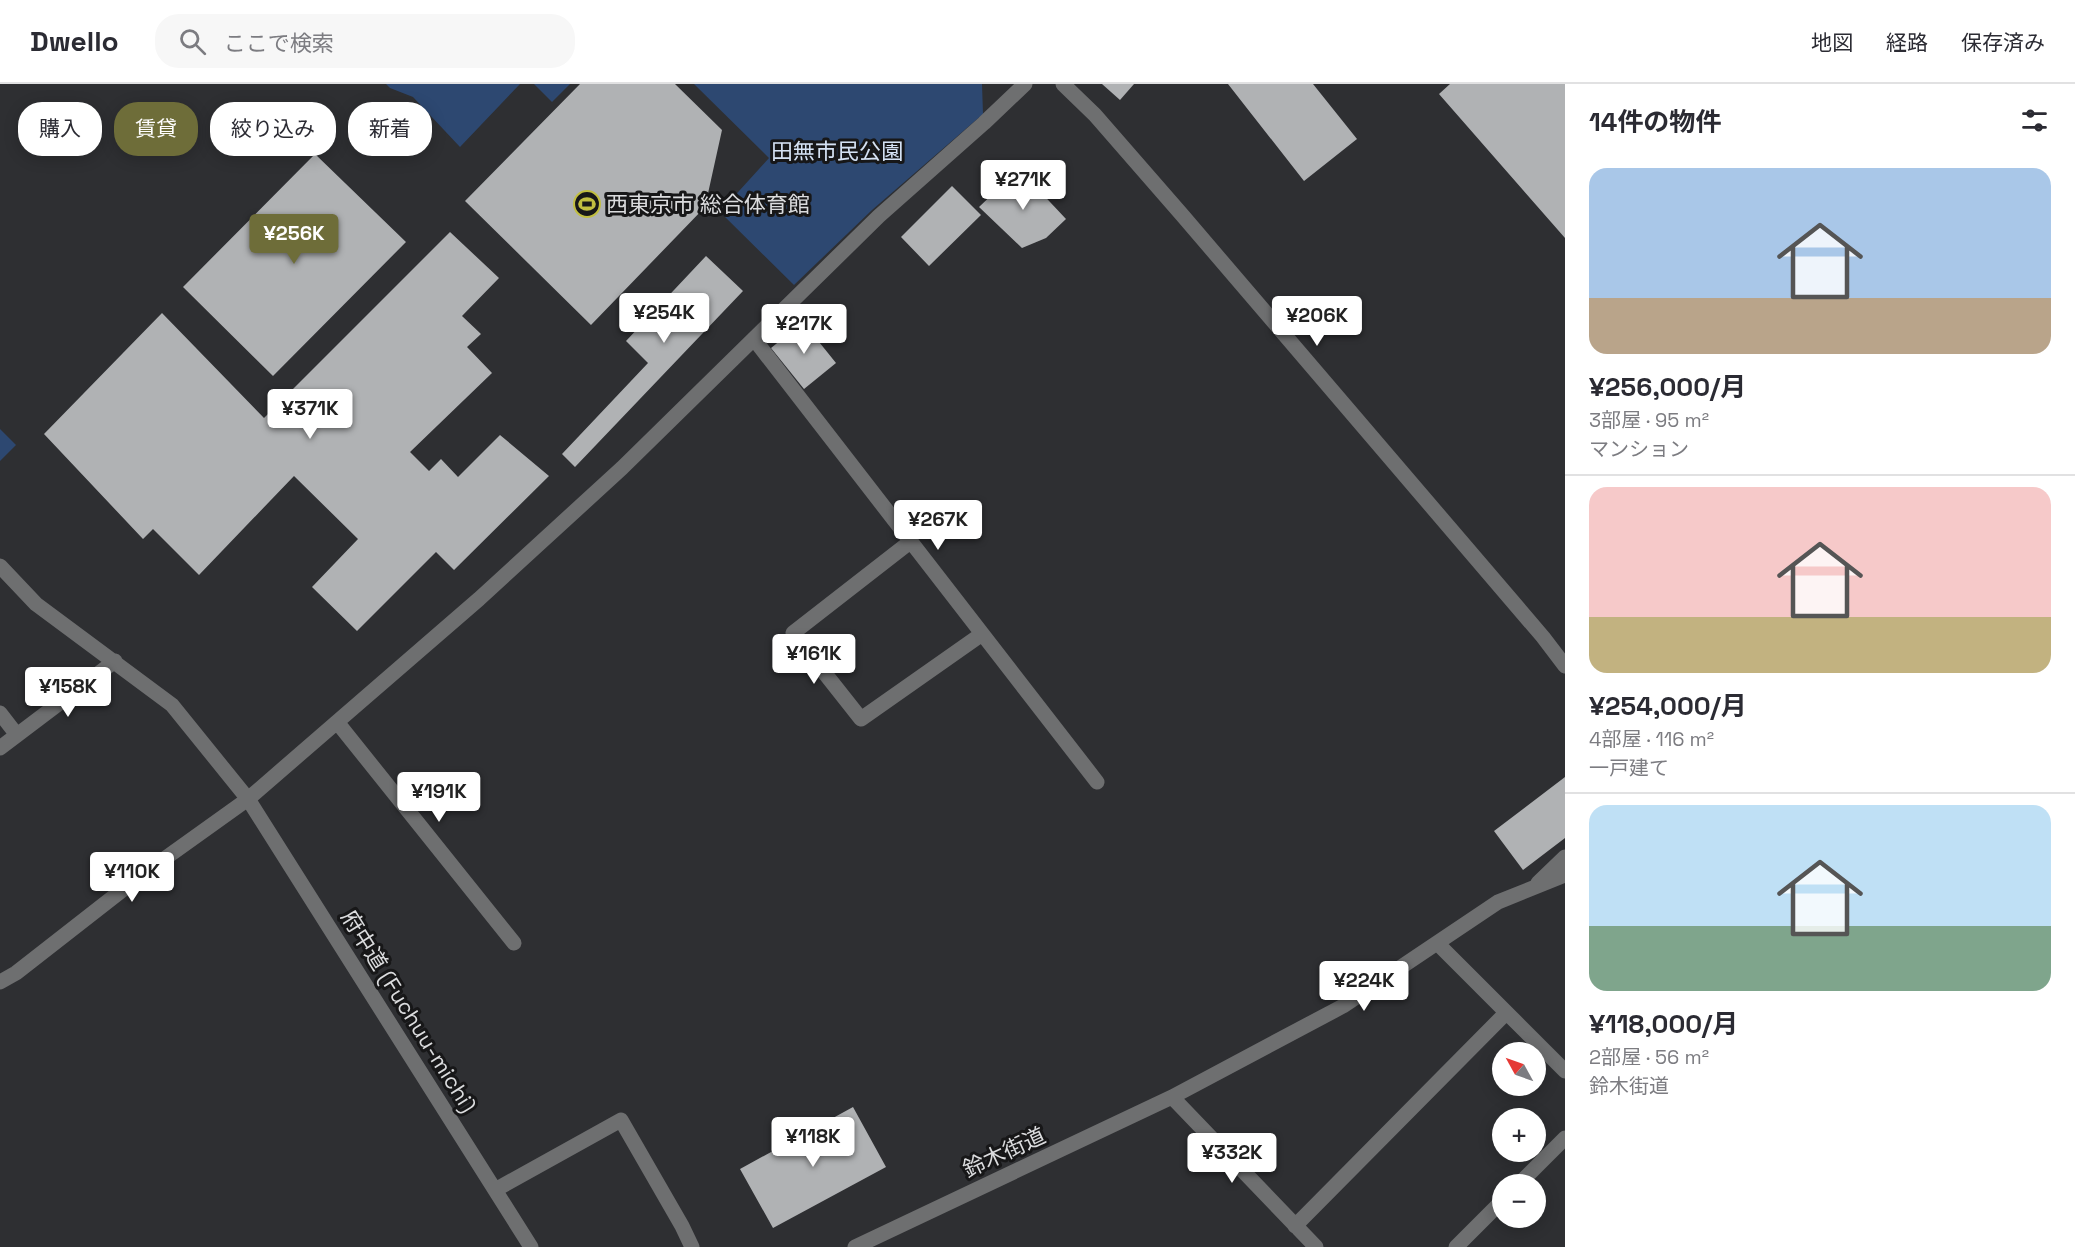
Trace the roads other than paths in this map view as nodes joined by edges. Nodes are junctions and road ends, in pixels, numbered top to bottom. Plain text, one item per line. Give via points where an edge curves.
1 (1025, 84) edge
2 (1063, 84) edge
3 (754, 339) junction
4 (910, 542) junction
5 (0, 566) edge
6 (982, 634) junction
7 (115, 661) junction
8 (1565, 666) edge
9 (0, 713) edge
10 (337, 723) junction
11 (17, 735) junction
12 (0, 748) edge
13 (1097, 782) dead end
14 (249, 799) junction
15 (1565, 857) edge
16 (1565, 875) edge
17 (1535, 885) junction
18 (514, 943) dead end
19 (1438, 944) junction
20 (0, 982) edge
21 (1506, 1013) junction
22 (1565, 1071) edge
23 (1172, 1097) junction
24 (1565, 1138) edge
25 (1529, 1174) edge
26 (495, 1190) junction
27 (1492, 1211) edge
28 (1295, 1226) junction
29 (531, 1247) edge
30 (692, 1247) edge
31 (855, 1247) edge
32 (1316, 1247) edge
33 (1456, 1247) edge

1 - 3 street via 879,216
2 - 8 street via 1183,216
3 - 4 street
3 - 10 street via 622,468
4 - 6 street
4 - 6 street via 793,633 861,719
5 - 7 street, 府中道 (Fuchuu-michi) via 36,604
6 - 13 street
7 - 11 street
7 - 14 street, 府中道 (Fuchuu-michi) via 172,705
9 - 11 street
10 - 14 street
10 - 18 street
11 - 12 street
14 - 20 street
14 - 26 street, 府中道 (Fuchuu-michi)
15 - 17 street
16 - 17 street
17 - 19 street, 鈴木街道 via 1498,902
19 - 21 street
19 - 23 street, 鈴木街道 via 1343,1006
21 - 22 street
21 - 28 street
23 - 28 street
23 - 31 street, 鈴木街道
24 - 25 street
26 - 29 street, 府中道 (Fuchuu-michi)
26 - 30 street via 621,1120
27 - 33 street
28 - 32 street

